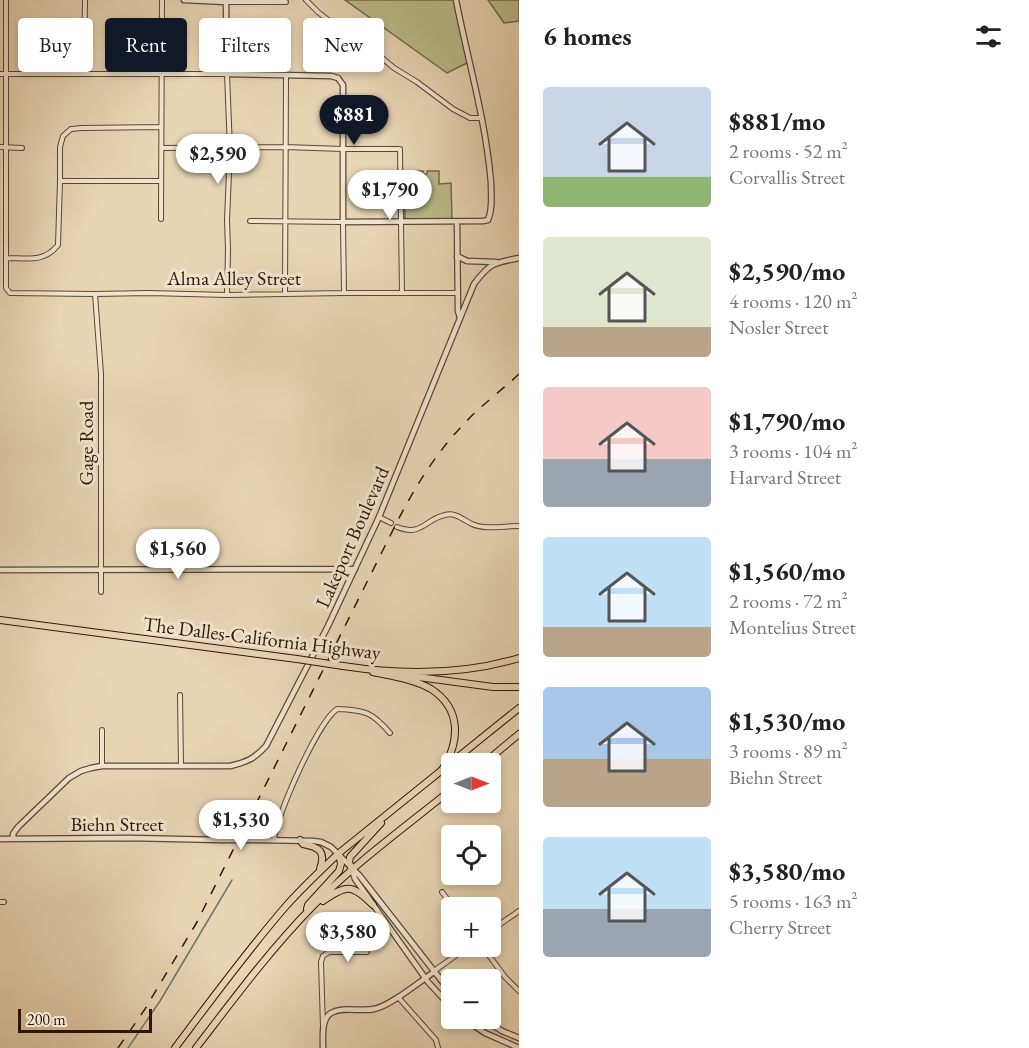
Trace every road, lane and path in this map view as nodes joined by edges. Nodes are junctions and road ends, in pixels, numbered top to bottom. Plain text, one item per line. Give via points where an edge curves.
1 (6, 0) edge
2 (85, 0) edge
3 (162, 0) edge
4 (184, 0) edge
5 (202, 0) edge
6 (306, 0) edge
7 (456, 0) edge
8 (226, 2) junction
9 (286, 2) dead end
10 (0, 74) edge
11 (7, 74) junction
12 (84, 74) junction
13 (227, 74) junction
14 (162, 75) junction
15 (286, 76) junction
16 (482, 117) junction
17 (161, 128) junction
18 (0, 147) edge
19 (6, 147) junction
20 (285, 147) junction
21 (22, 148) dead end
22 (161, 148) junction
23 (230, 148) junction
24 (342, 149) junction
25 (60, 181) junction
26 (160, 181) junction
27 (161, 219) dead end
28 (250, 221) dead end
29 (285, 221) junction
30 (343, 222) junction
31 (457, 222) junction
32 (401, 223) junction
33 (457, 256) junction
34 (7, 258) junction
35 (519, 258) edge
36 (499, 262) junction
37 (402, 292) junction
38 (344, 293) junction
39 (458, 293) junction
40 (95, 294) junction
41 (285, 294) junction
42 (227, 295) junction
43 (460, 318) junction
44 (379, 517) junction
45 (391, 523) dead end
46 (519, 526) edge
47 (397, 527) dead end
48 (101, 569) junction
49 (355, 569) junction
50 (0, 570) edge
51 (101, 592) dead end
52 (0, 620) edge
53 (519, 658) edge
54 (358, 668) junction
55 (519, 687) edge
56 (180, 695) dead end
57 (519, 708) edge
58 (102, 730) dead end
59 (390, 733) dead end
60 (519, 734) edge
61 (451, 753) edge
62 (463, 753) edge
63 (496, 753) edge
64 (102, 766) junction
65 (181, 766) junction
66 (441, 771) edge
67 (441, 798) edge
68 (386, 815) junction
69 (13, 838) junction
70 (0, 839) edge
71 (274, 840) junction
72 (300, 840) junction
73 (339, 853) junction
74 (352, 870) junction
75 (319, 872) junction
76 (442, 892) dead end
77 (446, 897) edge
78 (373, 905) junction
79 (519, 911) edge
80 (306, 914) junction
81 (501, 923) edge
82 (367, 952) dead end
83 (454, 957) edge
84 (490, 957) edge
85 (434, 972) junction
86 (425, 978) junction
87 (441, 981) edge
88 (519, 991) edge
89 (441, 996) edge
90 (398, 997) junction
91 (479, 1029) edge
92 (499, 1029) edge
93 (323, 1030) junction
94 (519, 1038) edge
95 (175, 1048) edge
96 (196, 1048) edge
97 (323, 1048) edge
98 (438, 1048) edge
99 (519, 1048) edge

1 - 11 street
2 - 12 street
3 - 14 street
4 - 5 street
5 - 8 street
6 - 16 street via 453,109 470,118
7 - 16 street
8 - 9 street
8 - 13 street
10 - 11 street
11 - 12 street
11 - 19 street
12 - 14 street
13 - 14 street
13 - 15 street
13 - 23 street
14 - 17 street
15 - 20 street
15 - 24 street via 338,78 343,85
16 - 31 street via 489,154 491,214 488,220
17 - 22 street
17 - 25 street via 71,129 63,136 60,147
18 - 19 street
19 - 21 street
19 - 34 street
20 - 23 street
20 - 24 street
20 - 29 street
22 - 23 street
22 - 26 street
23 - 42 street
24 - 30 street
24 - 32 street via 400,149
25 - 26 street
25 - 34 street via 58,245 44,258
26 - 27 street
28 - 29 street
29 - 30 street
29 - 41 street
30 - 32 street
30 - 38 street
31 - 32 street
31 - 33 street
32 - 37 street
33 - 36 street via 472,262
33 - 39 street
34 - 40 street, Alma Alley Street via 6,288 10,292
35 - 36 street, Lakeport Boulevard
36 - 43 street, Lakeport Boulevard via 485,269 474,284
37 - 38 street, Alma Alley Street
37 - 39 street, Alma Alley Street
38 - 41 street, Alma Alley Street
39 - 43 street
40 - 42 street, Alma Alley Street
40 - 48 street, Gage Road via 101,374
41 - 42 street, Alma Alley Street
43 - 44 street, Lakeport Boulevard
44 - 45 street
44 - 49 street, Lakeport Boulevard
46 - 47 street via 482,526 455,514 408,531
48 - 49 street
48 - 50 street
48 - 51 street, Gage Road
49 - 65 street, Lakeport Boulevard via 266,746 245,763
52 - 54 main road, The Dalles-California Highway, bridge
53 - 54 main road, The Dalles-California Highway via 441,672
54 - 55 main road via 493,687
54 - 61 main road via 416,683 441,697 454,719 456,732
56 - 65 street
57 - 62 main road
58 - 64 street
59 - 71 street via 370,713 337,709 331,713 288,795
60 - 63 main road
64 - 65 street, Lakeport Boulevard
64 - 69 street, Lakeport Boulevard via 69,778 18,827
66 - 68 main road
67 - 74 main road
68 - 73 main road
68 - 74 main road via 350,857
69 - 70 street, Biehn Street
69 - 71 street, Biehn Street, bridge
71 - 72 street, Biehn Street
72 - 73 street, Biehn Street via 321,842
72 - 75 main road via 322,853
73 - 74 street
73 - 75 main road
73 - 80 main road via 339,871 308,905
74 - 78 street
74 - 80 main road
74 - 85 street
75 - 95 main road via 287,905
76 - 77 street
78 - 80 main road via 355,889 344,889
78 - 86 street
79 - 81 street
80 - 96 main road via 269,953
82 - 93 street via 329,952 322,956
83 - 85 street
84 - 88 street
85 - 86 street
85 - 87 street
86 - 89 street
86 - 90 street
90 - 93 street via 370,1010 332,1012
90 - 98 street via 436,1040
91 - 99 street
92 - 94 street
93 - 97 street

